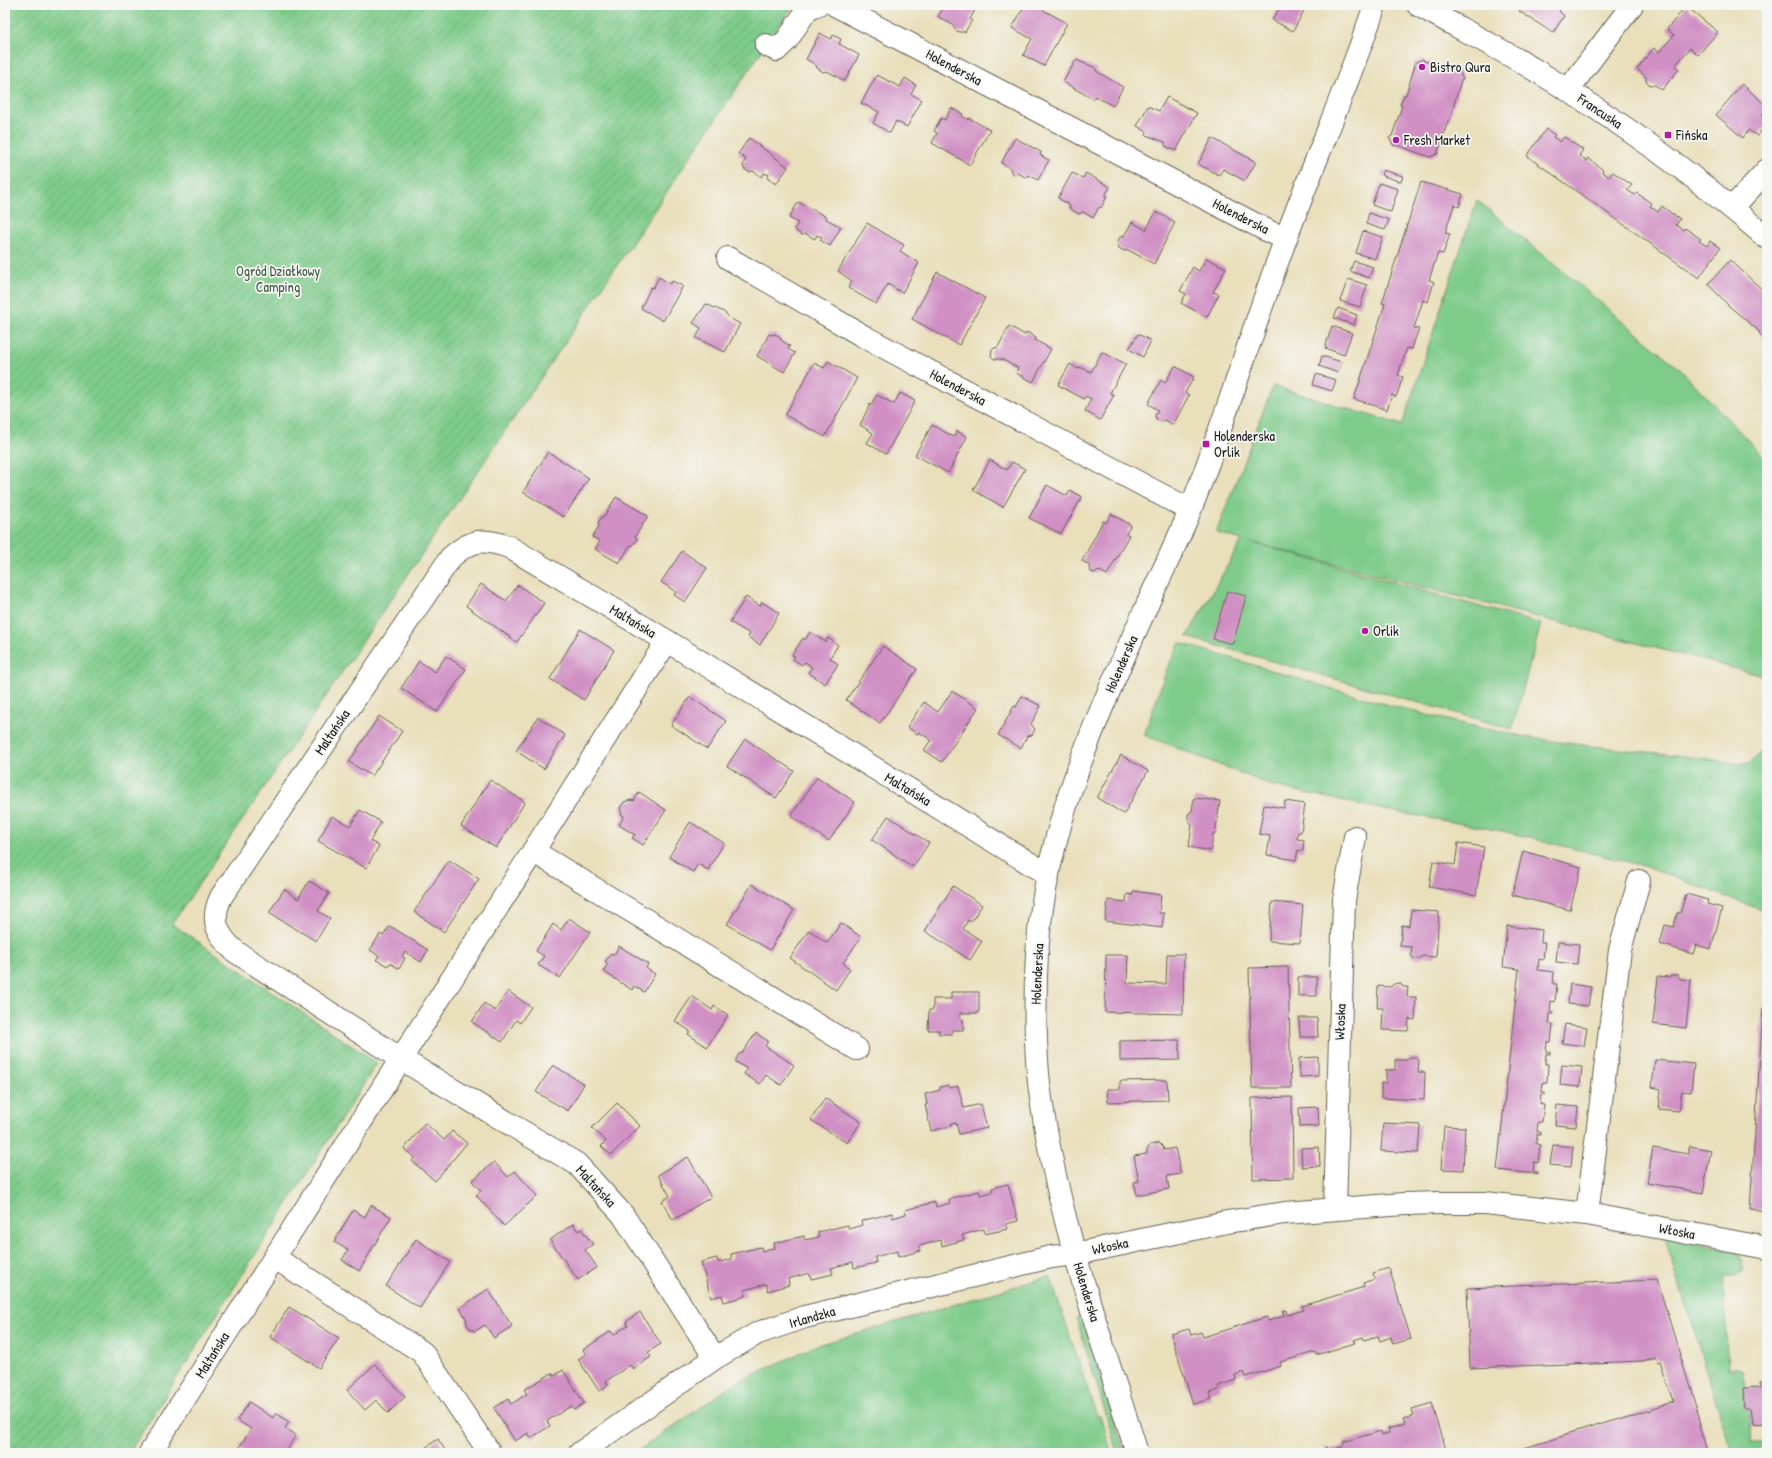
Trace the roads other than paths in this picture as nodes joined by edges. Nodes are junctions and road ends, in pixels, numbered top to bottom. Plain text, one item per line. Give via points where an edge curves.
1 (817, 5) edge
2 (835, 5) edge
3 (1375, 5) edge
4 (1418, 5) edge
5 (1632, 5) edge
6 (766, 45) dead end
7 (1568, 90) junction
8 (1767, 170) edge
9 (1732, 208) junction
10 (1286, 238) junction
11 (1767, 238) edge
12 (728, 258) dead end
13 (1190, 510) junction
14 (667, 641) junction
15 (1355, 837) dead end
16 (533, 851) junction
17 (1047, 874) junction
18 (1639, 881) dead end
19 (857, 1049) dead end
20 (401, 1059) junction
21 (1335, 1208) junction
22 (1587, 1214) junction
23 (1767, 1248) edge
24 (1076, 1254) junction
25 (276, 1258) junction
26 (715, 1358) junction
27 (150, 1453) edge
28 (490, 1453) edge
29 (580, 1453) edge
30 (1138, 1453) edge

1 - 6 street via 808,8 777,50
2 - 10 street, Holenderska via 1270,232
3 - 10 street, Holenderska
4 - 7 street, Francuska
5 - 7 street
7 - 9 street, Francuska via 1672,161
8 - 9 street
9 - 11 street, Francuska
10 - 13 street, Holenderska via 1218,437
12 - 13 street, Holenderska via 863,336
13 - 17 street, Holenderska via 1091,732 1067,796
14 - 16 street, Maltańska
14 - 17 street, Maltańska
14 - 20 street, Maltańska via 509,547 492,541 477,541 464,546 451,557 221,897 216,914 218,931 225,943
15 - 21 street, Włoska via 1344,900
16 - 19 street
16 - 20 street, Maltańska
17 - 24 street, Holenderska via 1036,974 1039,1088 1048,1142
18 - 22 street via 1620,950
20 - 25 street, Maltańska
20 - 26 street, Maltańska via 577,1164 623,1215
21 - 22 street, Włoska via 1485,1203
21 - 24 street, Włoska via 1227,1222
22 - 23 street, Włoska
24 - 26 street, Irlandzka via 1051,1257 805,1317 758,1333
24 - 30 street, Holenderska
25 - 27 street, Maltańska
25 - 28 street via 422,1352
26 - 29 street, Irlandzka

